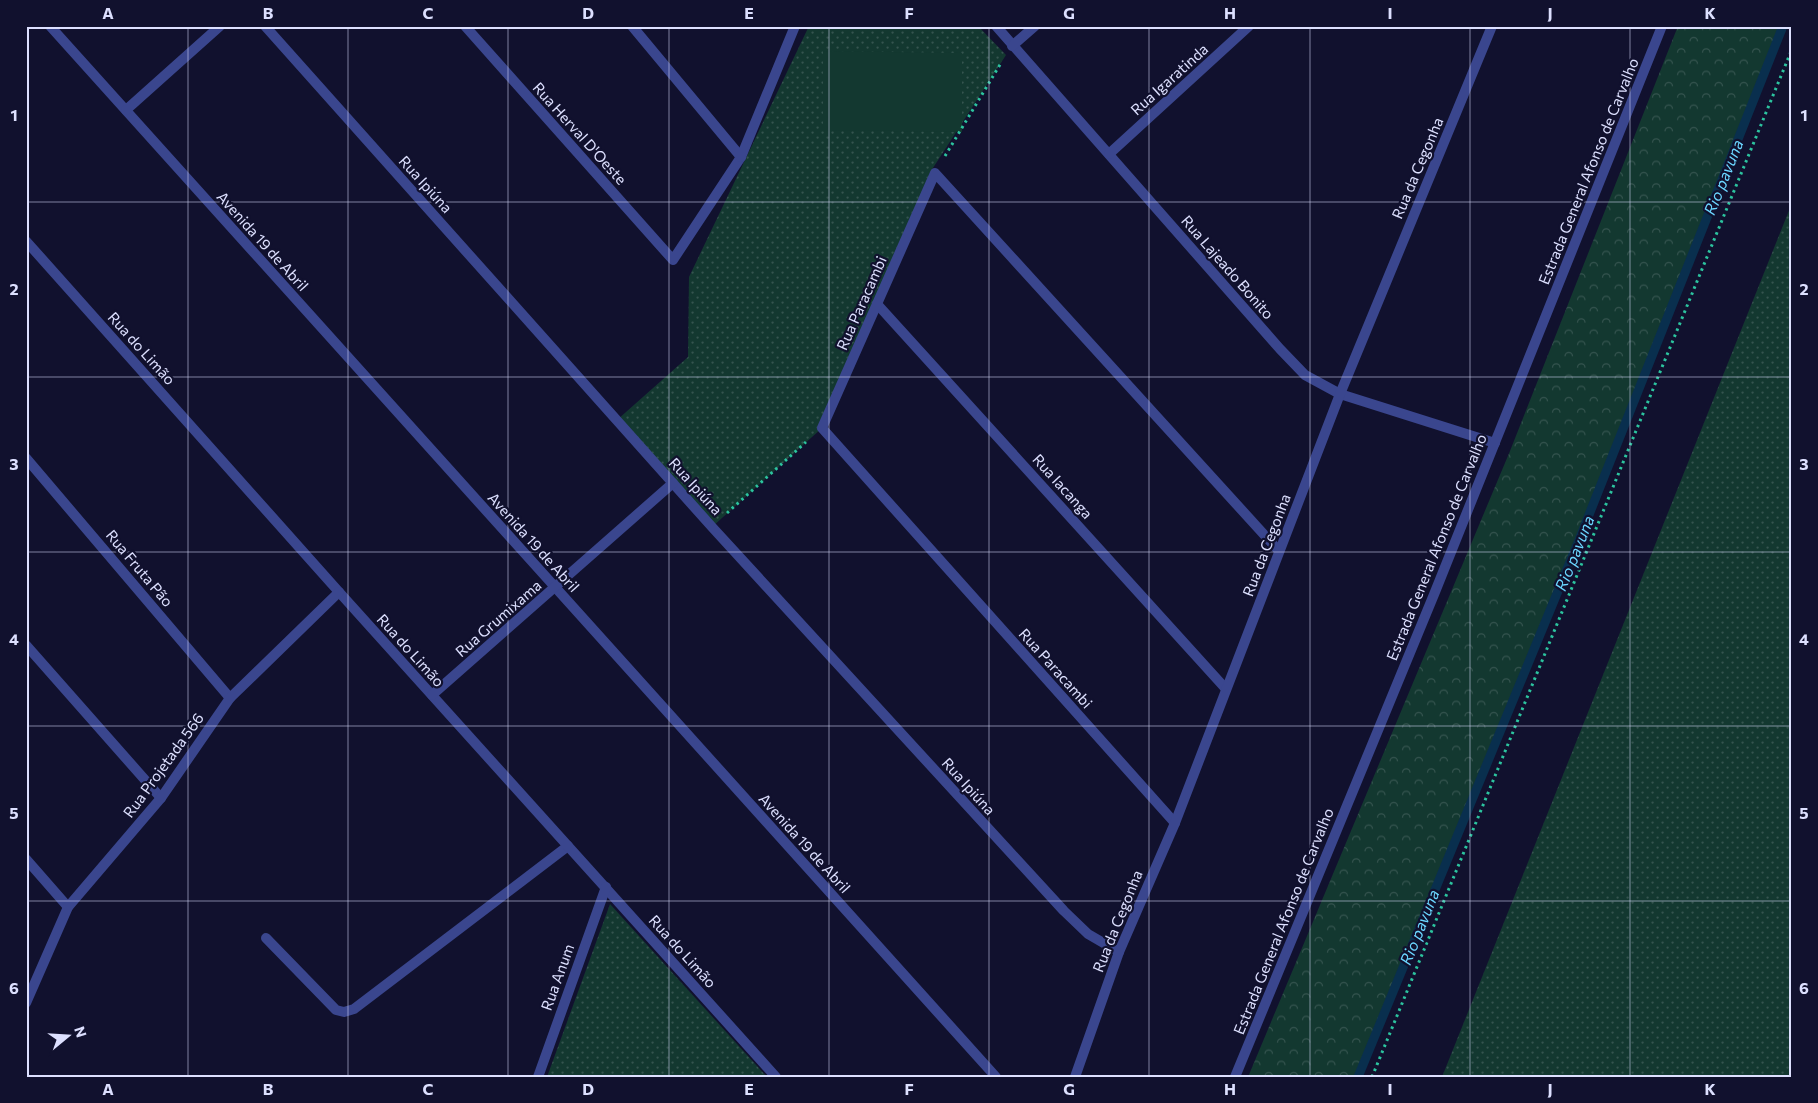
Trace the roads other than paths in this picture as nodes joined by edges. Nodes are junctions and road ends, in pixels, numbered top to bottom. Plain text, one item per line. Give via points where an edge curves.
1 (50, 26) edge
2 (220, 26) edge
3 (265, 26) edge
4 (465, 26) edge
5 (632, 26) edge
6 (795, 26) edge
7 (996, 26) edge
8 (1035, 26) edge
9 (1249, 26) edge
10 (1492, 26) edge
11 (1662, 26) edge
12 (1012, 46) junction
13 (126, 110) junction
14 (1109, 154) junction
15 (741, 157) junction
16 (26, 241) edge
17 (877, 304) junction
18 (1340, 394) junction
19 (1495, 443) junction
20 (26, 458) edge
21 (673, 483) junction
22 (1279, 552) junction
23 (555, 588) junction
24 (339, 592) junction
25 (26, 645) edge
26 (1226, 689) junction
27 (432, 695) junction
28 (230, 698) junction
29 (161, 798) junction
30 (1175, 823) junction
31 (568, 846) junction
32 (26, 859) edge
33 (606, 887) junction
34 (68, 907) junction
35 (266, 938) dead end
36 (1119, 952) junction
37 (26, 1003) edge
38 (538, 1077) edge
39 (776, 1077) edge
40 (996, 1077) edge
41 (1076, 1077) edge
42 (1235, 1077) edge

1 - 13 street, Avenida 19 de Abril
2 - 13 street
3 - 21 street, Rua Ipiúna
4 - 15 street, Rua Herval D'Oeste via 673,260
5 - 15 street
6 - 15 street
7 - 12 street, Rua Lajeado Bonito
8 - 12 street
9 - 14 street, Rua Igaratinda
10 - 18 street, Rua da Cegonha
11 - 19 street, Estrada General Afonso de Carvalho
12 - 14 street, Rua Lajeado Bonito
13 - 23 street, Avenida 19 de Abril
14 - 18 street, Rua Lajeado Bonito via 1280,350 1305,375
16 - 24 street, Rua do Limão
17 - 22 street, Rua Paracambi via 935,174
17 - 26 street, Rua Iacanga
17 - 30 street, Rua Paracambi via 822,428
18 - 19 street, Rua Lajeado Bonito
18 - 22 street, Rua da Cegonha
19 - 42 street, Estrada General Afonso de Carvalho
20 - 28 street, Rua Fruta Pão
21 - 23 street, Rua Grumixama
21 - 36 street, Rua Ipiúna via 1064,911 1088,934
22 - 26 street, Rua da Cegonha
23 - 27 street, Rua Grumixama
23 - 40 street, Avenida 19 de Abril
24 - 27 street, Rua do Limão
24 - 28 street, Rua Projetada 566
25 - 29 street
26 - 30 street, Rua da Cegonha
27 - 31 street, Rua do Limão
28 - 29 street, Rua Projetada 566
29 - 34 street, Rua Projetada 566
30 - 36 street, Rua da Cegonha
31 - 33 street, Rua do Limão
31 - 35 street via 354,1009 336,1010
32 - 34 street
33 - 38 street, Rua Anum
33 - 39 street, Rua do Limão
34 - 37 street, Rua Projetada 566
36 - 41 street, Rua da Cegonha

